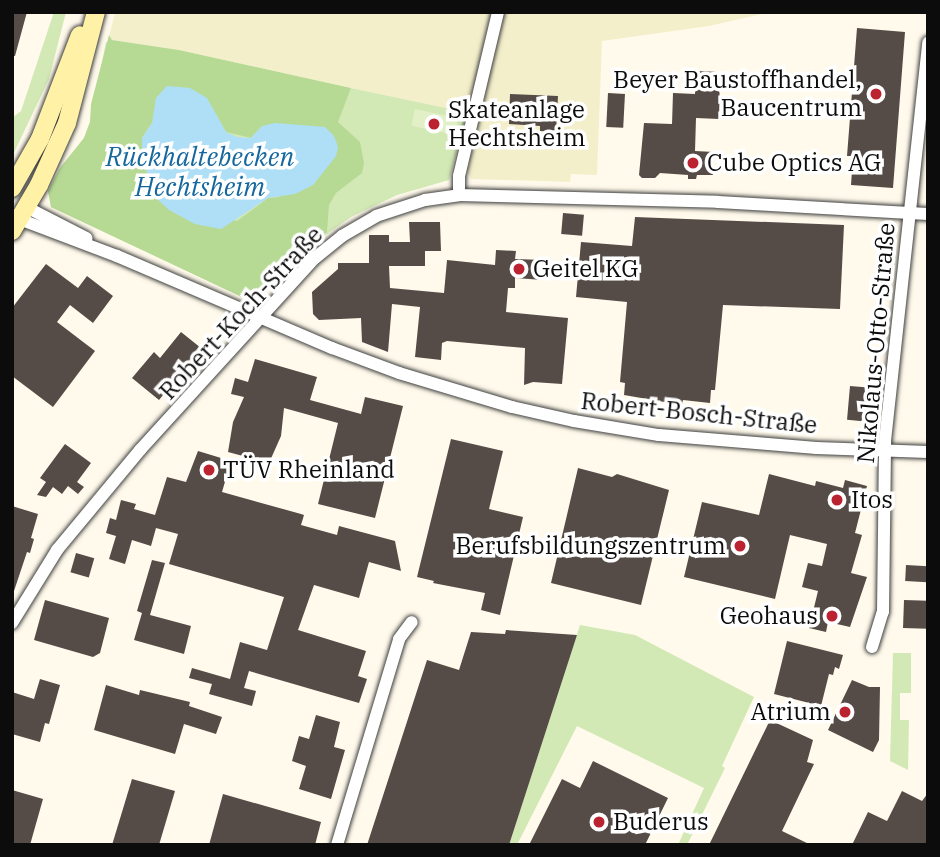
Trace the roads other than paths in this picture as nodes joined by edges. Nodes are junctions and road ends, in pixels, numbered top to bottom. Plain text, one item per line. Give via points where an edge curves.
1 (87, 12) edge
2 (96, 12) edge
3 (498, 12) edge
4 (928, 42) edge
5 (12, 188) edge
6 (458, 195) junction
7 (910, 213) junction
8 (928, 214) edge
9 (16, 215) edge
10 (260, 317) junction
11 (885, 451) junction
12 (928, 452) edge
13 (412, 622) dead end
14 (12, 623) edge
15 (872, 647) dead end
16 (337, 845) edge

1 - 5 main road via 54,106
2 - 9 main road via 67,123
3 - 6 street
4 - 7 street, Nikolaus-Otto-Straße
6 - 7 street, Robert-Koch-Straße
6 - 10 street, Robert-Koch-Straße via 398,208 359,226 315,258
7 - 8 street, Robert-Koch-Straße
7 - 11 street, Nikolaus-Otto-Straße
9 - 10 street, Robert-Bosch-Straße
10 - 11 street, Robert-Bosch-Straße via 399,373 562,419 729,442
10 - 14 street, Robert-Koch-Straße via 70,533
11 - 12 street, Robert-Bosch-Straße
11 - 15 street, Nikolaus-Otto-Straße via 883,612
13 - 16 street via 399,639

